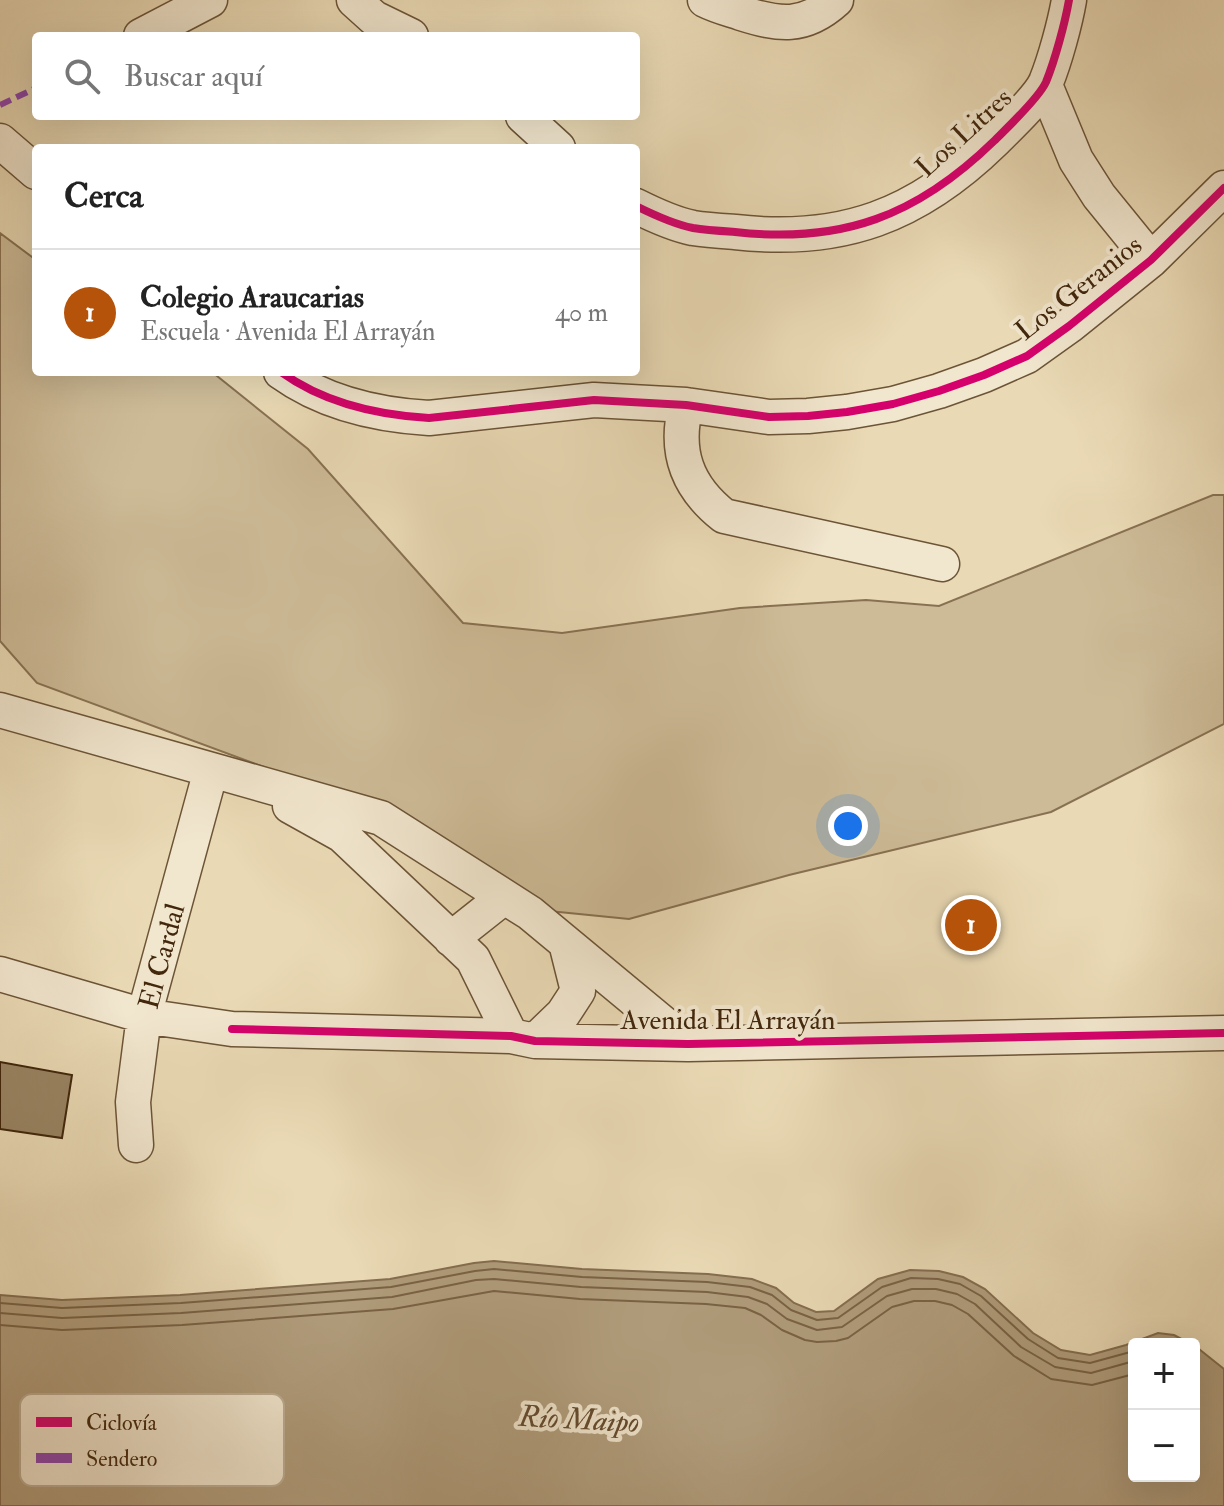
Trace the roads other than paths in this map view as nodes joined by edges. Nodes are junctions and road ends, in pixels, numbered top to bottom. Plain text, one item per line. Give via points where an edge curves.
1 (210, 0) edge
2 (354, 0) edge
3 (705, 0) edge
4 (836, 0) edge
5 (1069, 0) edge
6 (149, 32) edge
7 (403, 32) edge
8 (1045, 85) junction
9 (527, 120) edge
10 (0, 141) edge
11 (554, 144) edge
12 (32, 169) edge
13 (1220, 201) edge
14 (640, 208) edge
15 (1151, 260) junction
16 (288, 376) edge
17 (686, 405) junction
18 (942, 564) dead end
19 (0, 710) edge
20 (226, 774) junction
21 (504, 897) junction
22 (451, 939) junction
23 (566, 943) junction
24 (0, 974) edge
25 (144, 1016) junction
26 (1224, 1033) edge
27 (523, 1039) junction
28 (688, 1044) junction
29 (136, 1145) dead end

1 - 6 street
2 - 7 street via 374,18
3 - 4 street via 785,23 814,16
5 - 8 street, Los Litres
8 - 14 street, Los Litres via 947,182 893,213 863,223 766,236 691,227
8 - 15 street via 1076,160
9 - 11 street
10 - 12 street
13 - 15 street, Los Geranios
15 - 17 street, Los Geranios via 1027,356 939,391 893,404 808,416 769,417
16 - 17 street, Los Geranios via 342,403 404,417 454,417 594,400
17 - 18 street via 681,437 687,470 724,516
19 - 20 street
20 - 21 street via 381,818
20 - 22 street via 342,835
20 - 25 street, El Cardal
21 - 22 street
21 - 23 street
22 - 27 street via 473,959
23 - 27 street via 578,991 563,1014
23 - 28 street
24 - 25 street, Avenida El Arrayán
25 - 27 street, Avenida El Arrayán via 232,1029
25 - 29 street, El Cardal via 133,1102
26 - 28 street, Avenida El Arrayán
27 - 28 street, Avenida El Arrayán

